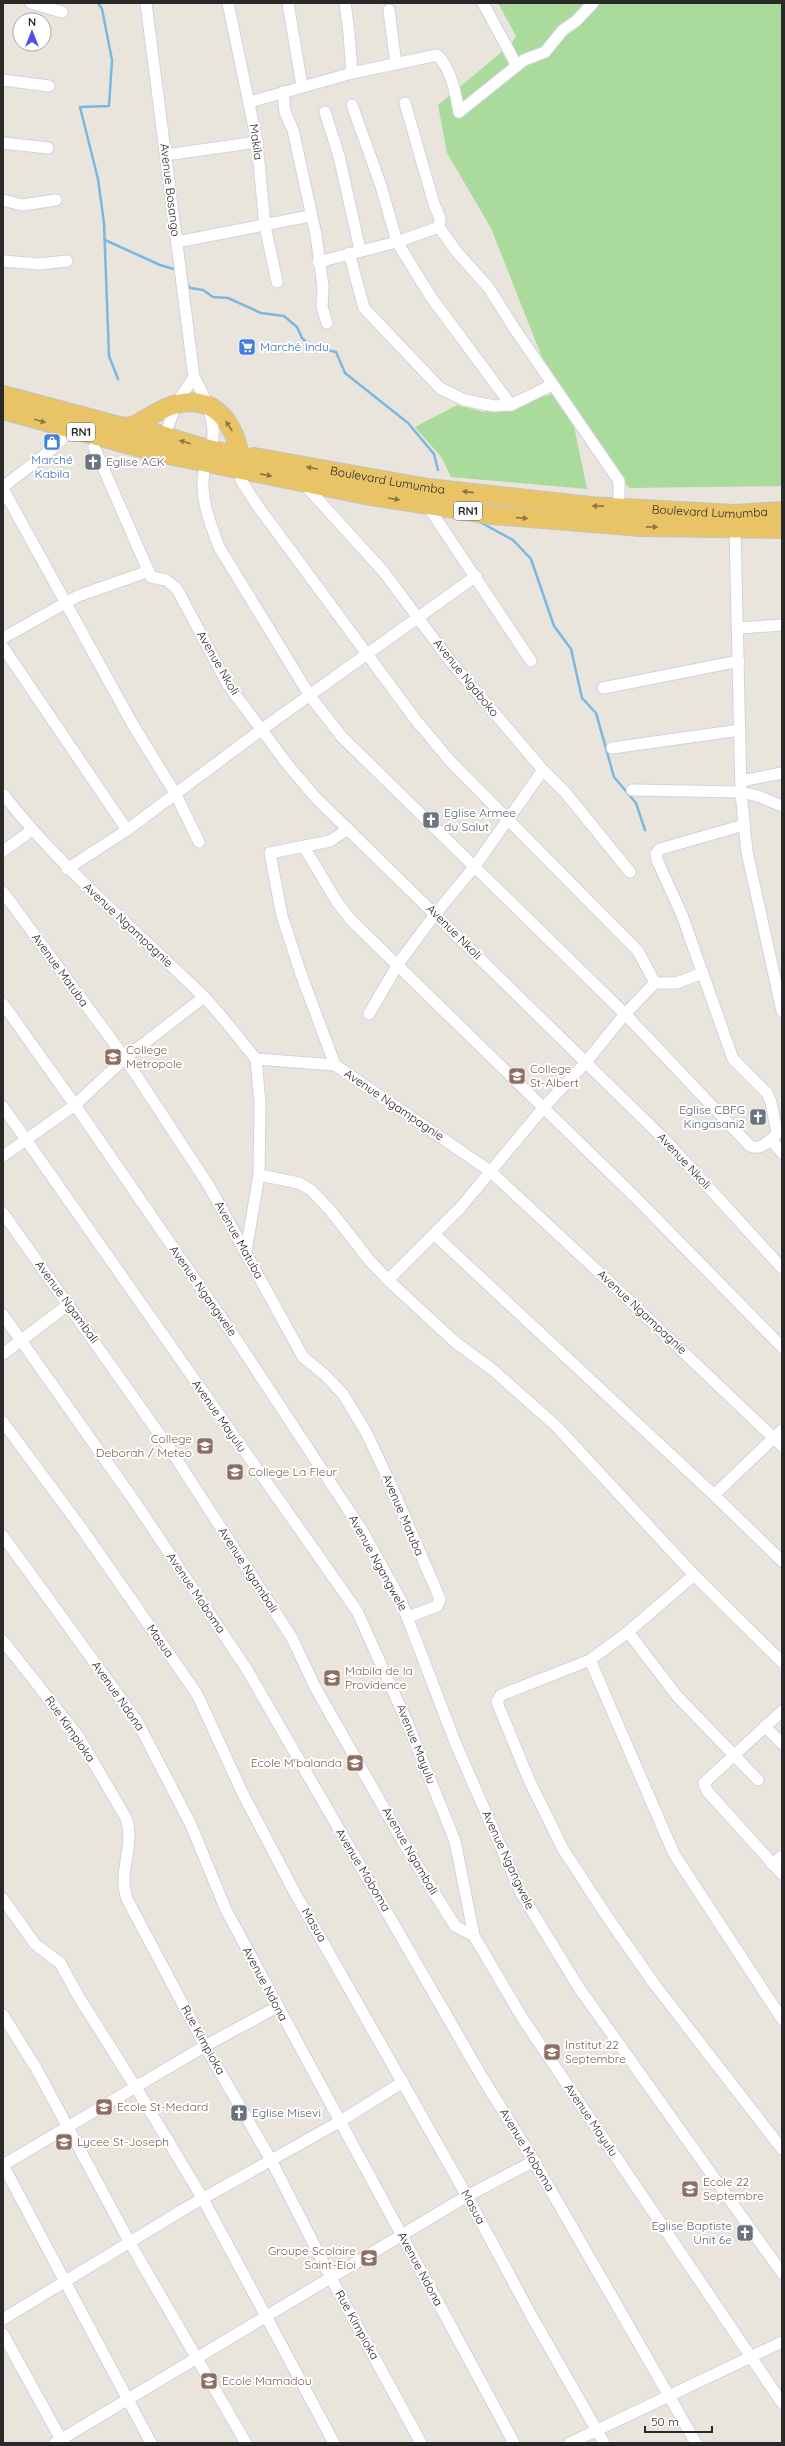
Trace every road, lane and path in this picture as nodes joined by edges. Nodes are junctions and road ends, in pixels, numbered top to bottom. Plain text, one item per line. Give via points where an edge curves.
1 (31, 3) edge
2 (146, 3) edge
3 (228, 3) edge
4 (288, 3) edge
5 (344, 3) edge
6 (483, 3) edge
7 (593, 3) edge
8 (389, 10) dead end
9 (62, 12) dead end
10 (396, 64) junction
11 (517, 66) junction
12 (352, 72) junction
13 (3, 80) edge
14 (49, 86) dead end
15 (302, 86) junction
16 (283, 92) junction
17 (250, 102) junction
18 (405, 102) dead end
19 (352, 105) dead end
20 (325, 112) dead end
21 (257, 142) junction
22 (3, 143) edge
23 (48, 148) dead end
24 (166, 155) junction
25 (3, 200) edge
26 (56, 200) dead end
27 (310, 216) junction
28 (265, 226) junction
29 (439, 227) junction
30 (177, 242) junction
31 (397, 242) junction
32 (355, 252) junction
33 (3, 261) edge
34 (66, 261) dead end
35 (318, 262) junction
36 (277, 282) dead end
37 (327, 323) dead end
38 (194, 377) junction
39 (552, 385) junction
40 (3, 395) edge
41 (176, 404) junction
42 (208, 404) junction
43 (511, 405) junction
44 (3, 410) edge
45 (133, 426) junction
46 (74, 430) junction
47 (128, 445) junction
48 (162, 445) junction
49 (94, 446) dead end
50 (209, 455) junction
51 (239, 462) junction
52 (303, 483) junction
53 (3, 488) edge
54 (428, 504) junction
55 (619, 506) junction
56 (782, 512) edge
57 (735, 528) junction
58 (782, 529) edge
59 (152, 576) junction
60 (476, 576) junction
61 (66, 603) junction
62 (419, 618) junction
63 (782, 625) edge
64 (738, 628) junction
65 (3, 638) edge
66 (3, 647) edge
67 (366, 655) junction
68 (531, 661) dead end
69 (739, 661) junction
70 (603, 688) dead end
71 (310, 696) junction
72 (261, 730) junction
73 (740, 730) junction
74 (612, 748) dead end
75 (543, 770) junction
76 (782, 773) edge
77 (741, 781) junction
78 (632, 790) dead end
79 (741, 792) junction
80 (175, 793) junction
81 (3, 794) edge
82 (782, 806) edge
83 (508, 820) junction
84 (744, 825) junction
85 (348, 829) junction
86 (32, 830) junction
87 (127, 830) junction
88 (199, 842) dead end
89 (304, 847) junction
90 (3, 851) edge
91 (475, 866) junction
92 (67, 869) junction
93 (630, 872) dead end
94 (3, 892) edge
95 (436, 913) junction
96 (398, 964) junction
97 (703, 973) junction
98 (655, 983) junction
99 (204, 997) junction
100 (3, 1004) edge
101 (782, 1010) edge
102 (369, 1014) dead end
103 (625, 1014) junction
104 (125, 1058) junction
105 (256, 1059) junction
106 (586, 1062) junction
107 (335, 1065) junction
108 (75, 1105) junction
109 (3, 1107) edge
110 (544, 1107) junction
111 (777, 1135) edge
112 (26, 1139) junction
113 (782, 1153) edge
114 (3, 1156) edge
115 (490, 1171) junction
116 (259, 1175) junction
117 (3, 1213) edge
118 (435, 1235) junction
119 (246, 1252) junction
120 (782, 1268) edge
121 (388, 1280) junction
122 (69, 1304) junction
123 (3, 1315) edge
124 (21, 1339) junction
125 (782, 1347) edge
126 (3, 1354) edge
127 (3, 1422) edge
128 (778, 1434) edge
129 (782, 1446) edge
130 (714, 1495) junction
131 (3, 1536) edge
132 (782, 1562) edge
133 (694, 1575) junction
134 (408, 1617) junction
135 (628, 1632) junction
136 (3, 1640) edge
137 (590, 1660) junction
138 (782, 1662) edge
139 (782, 1711) edge
140 (765, 1726) junction
141 (782, 1744) edge
142 (734, 1755) junction
143 (758, 1780) dead end
144 (782, 1856) edge
145 (772, 1864) junction
146 (782, 1874) edge
147 (3, 1899) edge
148 (474, 1936) junction
149 (277, 2007) junction
150 (3, 2016) edge
151 (782, 2019) edge
152 (205, 2046) junction
153 (403, 2082) junction
154 (135, 2086) junction
155 (339, 2122) junction
156 (68, 2126) junction
157 (782, 2150) edge
158 (271, 2160) junction
159 (534, 2160) junction
160 (3, 2165) edge
161 (467, 2196) junction
162 (203, 2199) junction
163 (402, 2236) junction
164 (130, 2243) junction
165 (782, 2273) edge
166 (331, 2278) junction
167 (66, 2281) junction
168 (266, 2318) junction
169 (3, 2319) edge
170 (3, 2334) edge
171 (782, 2342) edge
172 (752, 2356) junction
173 (199, 2359) junction
174 (668, 2395) junction
175 (127, 2401) junction
176 (782, 2403) edge
177 (597, 2429) junction
178 (60, 2442) edge
179 (151, 2443) edge
180 (246, 2443) edge
181 (334, 2443) edge
182 (421, 2443) edge
183 (514, 2443) edge
184 (570, 2443) edge
185 (604, 2443) edge
186 (696, 2443) edge

1 - 9 street
2 - 24 street, Avenue Bosango
3 - 17 street, Makila
4 - 15 street
5 - 12 street
6 - 11 street
7 - 11 street via 576,21 563,30 545,52 524,60
8 - 10 street
10 - 11 street via 437,55 451,80 459,112
10 - 12 street
12 - 15 street
13 - 14 street
15 - 16 street
16 - 17 street
16 - 27 street
17 - 21 street, Makila
18 - 29 street via 440,218
19 - 31 street via 381,186
20 - 32 street via 339,156
21 - 24 street
21 - 28 street, Makila
22 - 23 street
24 - 30 street, Avenue Bosango
25 - 26 street via 22,205
27 - 28 street
27 - 35 street via 316,235
28 - 30 street
28 - 36 street, Makila
29 - 31 street
29 - 39 street via 456,251 489,288
30 - 38 street, Avenue Bosango
31 - 32 street
31 - 43 street via 431,297
32 - 35 street
32 - 43 street via 364,308 440,388 464,400 494,406
33 - 34 street via 39,264
35 - 37 street via 323,286 322,307
38 - 41 street
38 - 42 street
39 - 43 street
39 - 55 street via 619,481
40 - 45 highway, Boulevard Lumumba / RN1 via 123,427
41 - 42 highway
41 - 45 highway
41 - 48 street
42 - 50 street via 214,433
51 -> 42 highway via 237,440 214,407
44 -> 46 highway, Boulevard Lumumba / RN1
45 - 47 highway
45 - 48 highway, Boulevard Lumumba / RN1
46 - 47 highway, Boulevard Lumumba / RN1
46 - 53 street
47 - 48 highway, Boulevard Lumumba / RN1
48 - 50 highway, Boulevard Lumumba / RN1
49 - 59 street
50 - 51 highway, Boulevard Lumumba / RN1
50 - 71 street via 202,485 219,547
51 -> 52 highway, Boulevard Lumumba / RN1
55 -> 51 highway, Boulevard Lumumba / RN1 via 590,506 428,488 254,457
51 - 67 street via 246,489
52 -> 54 highway, Boulevard Lumumba / RN1
52 - 62 street, Avenue Ngaboko via 383,570
53 - 61 street
54 -> 57 highway, Boulevard Lumumba / RN1 via 492,515 581,524
54 - 60 street
55 - 56 highway, Boulevard Lumumba / RN1 via 734,514
57 - 58 highway, Boulevard Lumumba / RN1
57 - 64 street
59 - 61 street via 78,596
59 - 72 street, Avenue Nkoli via 166,580 177,589 228,685
60 - 62 street
60 - 68 street
61 - 65 street
61 - 80 street via 133,725
62 - 67 street
62 - 75 street, Avenue Ngaboko via 451,662
63 - 64 street
64 - 69 street
66 - 87 street
67 - 71 street
67 - 83 street via 447,756
69 - 70 street
69 - 73 street
71 - 72 street
71 - 91 street via 342,737
72 - 80 street
72 - 85 street, Avenue Nkoli via 315,797
73 - 74 street
73 - 77 street
75 - 83 street
75 - 93 street, Avenue Ngaboko via 564,791
76 - 77 street
77 - 79 street
78 - 79 street
79 - 82 street
79 - 84 street
80 - 87 street
80 - 88 street
81 - 86 street, Avenue Ngampagnie
83 - 91 street
83 - 98 street via 638,951
84 - 97 street via 660,849 656,854
84 - 101 street
85 - 89 street via 330,841
85 - 95 street, Avenue Nkoli
86 - 90 street
86 - 92 street, Avenue Ngampagnie
87 - 92 street
89 - 96 street via 346,914
89 - 107 street via 273,851 270,857 285,923
91 - 95 street
91 - 103 street
92 - 99 street, Avenue Ngampagnie
94 - 104 street, Avenue Matuba
95 - 96 street
95 - 106 street, Avenue Nkoli
96 - 102 street
96 - 110 street
97 - 98 street via 676,982
97 - 111 street via 733,1059 767,1093
98 - 103 street
99 - 104 street
99 - 105 street, Avenue Ngampagnie
100 - 108 street, Avenue Ngangwele
103 - 106 street
103 - 111 street via 750,1146 759,1147
104 - 108 street
104 - 119 street, Avenue Matuba via 209,1186
105 - 107 street, Avenue Ngampagnie
105 - 116 street via 260,1103
106 - 110 street
106 - 120 street, Avenue Nkoli via 668,1143
107 - 115 street, Avenue Ngampagnie
108 - 112 street
108 - 134 street, Avenue Ngangwele via 363,1532
109 - 112 street, Avenue Mayulu
110 - 115 street
110 - 125 street
111 - 113 street
112 - 114 street
112 - 148 street, Avenue Mayulu via 357,1611 407,1722 455,1841
115 - 118 street
115 - 128 street, Avenue Ngampagnie
116 - 119 street
116 - 121 street via 299,1183 311,1190
117 - 122 street, Avenue Ngambali
118 - 121 street
118 - 130 street
119 - 134 street, Avenue Matuba via 303,1357 343,1394 366,1432 391,1485 440,1599 439,1604
121 - 133 street via 455,1342 493,1370 556,1426
122 - 124 street
122 - 148 street, Avenue Ngambali via 172,1452 292,1638 315,1687 406,1847 455,1926
123 - 124 street, Avenue Moboma
124 - 126 street
124 - 159 street, Avenue Moboma via 135,1502 246,1668 482,2077
127 - 153 street, Masua via 191,1684 265,1836
128 - 129 street, Avenue Ngampagnie
128 - 130 street
130 - 132 street
131 - 149 street, Avenue Ndona via 146,1736 206,1858 226,1910
133 - 135 street
133 - 138 street
134 - 165 street, Avenue Ngangwele via 455,1742 521,1893 579,1988
135 - 137 street
135 - 142 street via 677,1696
136 - 152 street, Rue Kimpioka via 78,1736 126,1818 129,1832 124,1890
137 - 151 street via 674,1854
137 - 157 street via 502,1695 497,1702 498,1707 563,1849 689,2030
139 - 140 street
140 - 141 street
140 - 142 street
142 - 143 street
142 - 145 street via 706,1779 705,1788
144 - 145 street
145 - 146 street
147 - 154 street via 35,1944 60,1963
148 - 172 street, Avenue Mayulu via 523,2019
149 - 152 street
149 - 155 street, Avenue Ndona
150 - 156 street
152 - 154 street
152 - 158 street, Rue Kimpioka
153 - 155 street
153 - 161 street, Masua
154 - 156 street
154 - 162 street
155 - 158 street
155 - 163 street, Avenue Ndona
156 - 160 street
156 - 164 street
158 - 162 street
158 - 166 street, Rue Kimpioka
159 - 161 street
159 - 174 street, Avenue Moboma
160 - 167 street
161 - 163 street
161 - 177 street, Masua via 531,2315
162 - 164 street
162 - 168 street
163 - 166 street
163 - 183 street, Avenue Ndona
164 - 167 street
164 - 173 street
166 - 168 street
166 - 182 street, Rue Kimpioka
167 - 169 street
167 - 175 street
168 - 173 street
168 - 181 street
170 - 178 street
171 - 172 street
172 - 174 street
172 - 176 street, Avenue Mayulu
173 - 175 street
173 - 180 street
174 - 177 street
174 - 186 street, Avenue Moboma
175 - 178 street
175 - 179 street
177 - 184 street
177 - 185 street, Masua

